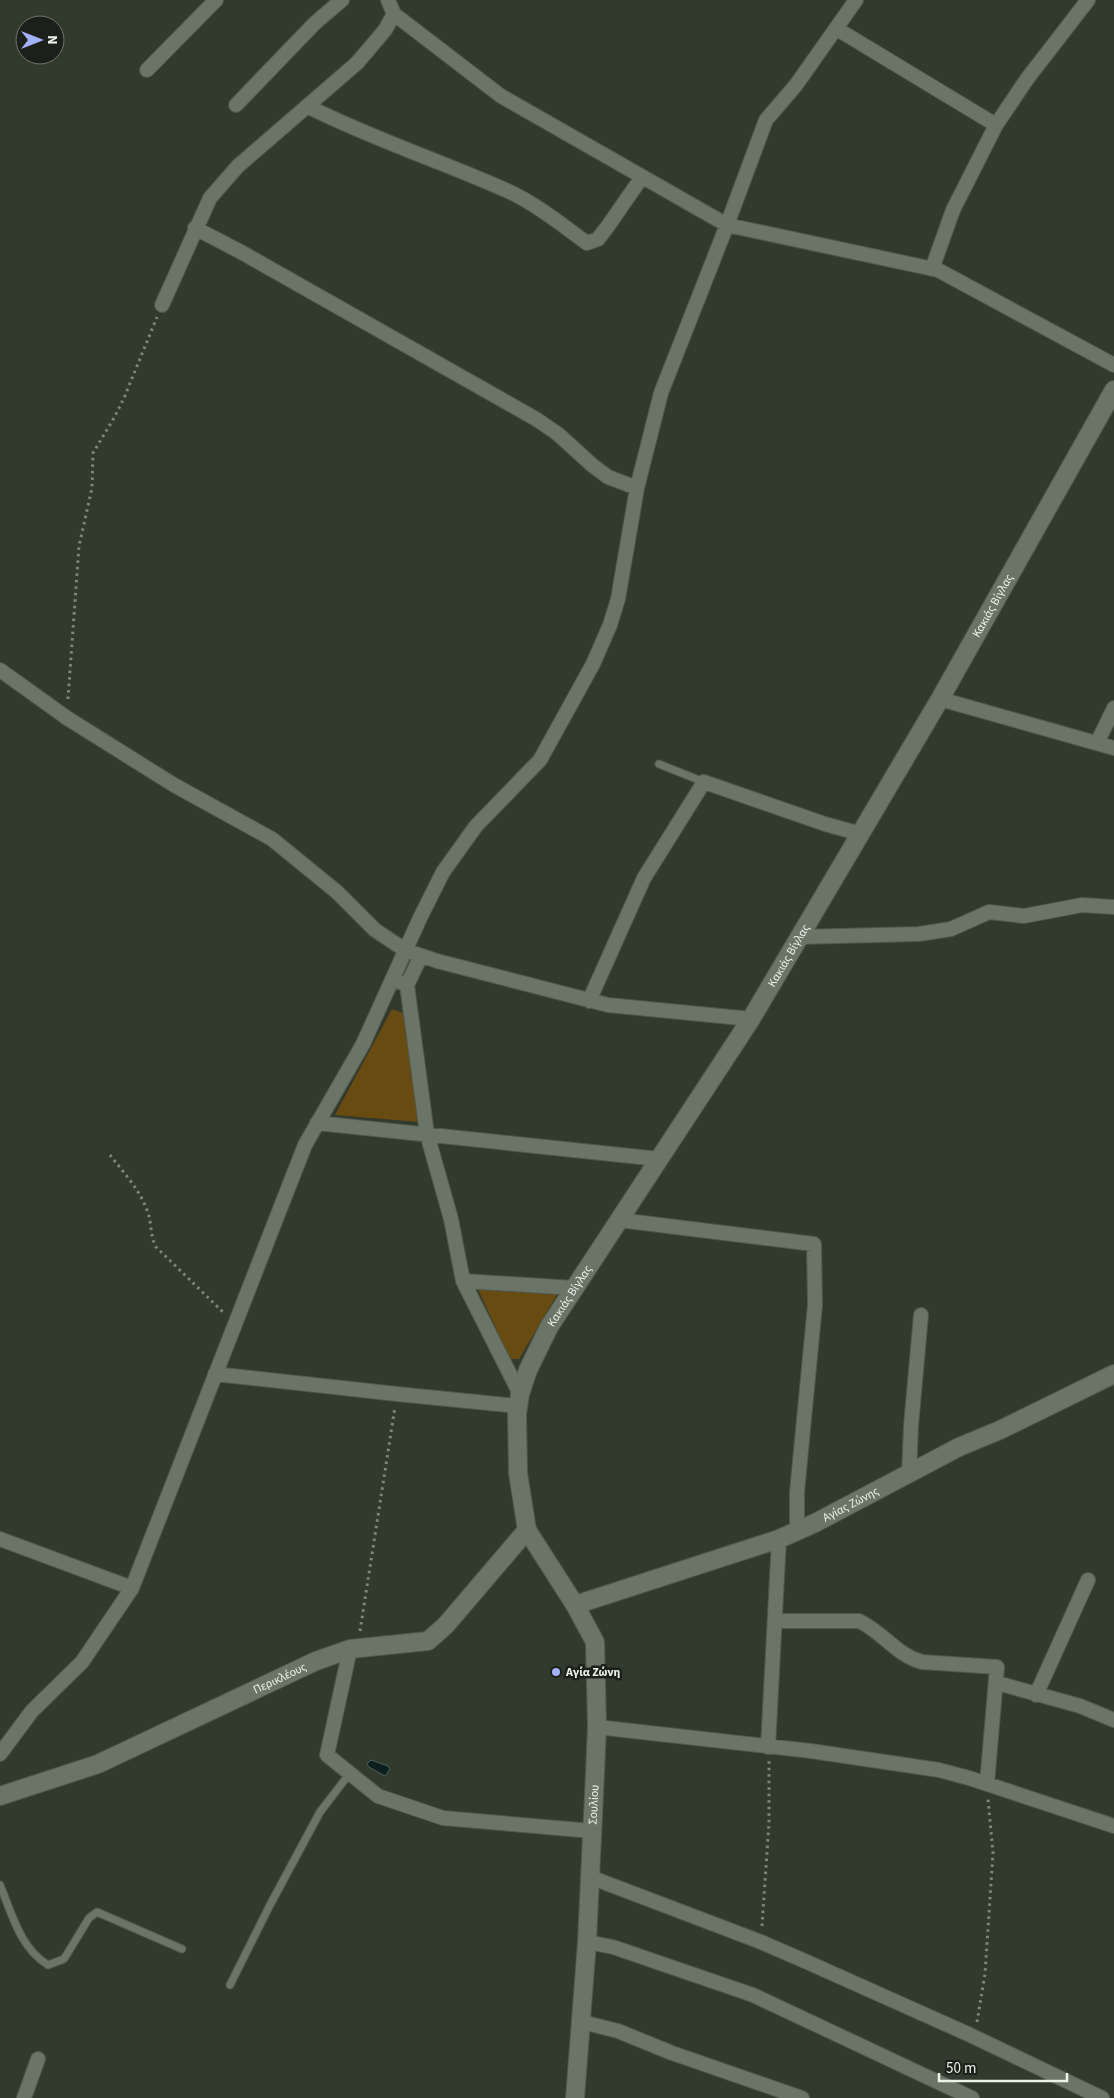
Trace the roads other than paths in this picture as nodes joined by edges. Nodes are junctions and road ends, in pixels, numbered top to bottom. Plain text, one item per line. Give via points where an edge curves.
1 (216, 0) edge
2 (342, 0) edge
3 (388, 0) edge
4 (856, 0) edge
5 (1088, 0) edge
6 (394, 14) junction
7 (837, 29) junction
8 (146, 70) dead end
9 (236, 105) dead end
10 (307, 106) junction
11 (996, 125) junction
12 (642, 177) junction
13 (727, 225) junction
14 (195, 228) junction
15 (932, 269) junction
16 (162, 305) road end
17 (1114, 365) edge
18 (1114, 390) edge
19 (636, 488) junction
20 (0, 670) edge
21 (940, 699) junction
22 (1114, 708) edge
23 (1097, 744) junction
24 (1114, 748) edge
25 (659, 764) dead end
26 (704, 782) junction
27 (860, 834) junction
28 (1114, 907) edge
29 (798, 937) junction
30 (405, 950) junction
31 (421, 956) junction
32 (393, 979) junction
33 (407, 985) junction
34 (589, 1001) junction
35 (751, 1019) junction
36 (317, 1123) junction
37 (427, 1134) junction
38 (659, 1159) junction
39 (620, 1220) junction
40 (463, 1281) junction
41 (574, 1288) junction
42 (921, 1315) dead end
43 (215, 1374) junction
44 (1114, 1374) edge
45 (519, 1400) junction
46 (909, 1475) junction
47 (527, 1530) junction
48 (797, 1532) junction
49 (0, 1539) edge
50 (779, 1539) junction
51 (1088, 1580) dead end
52 (132, 1588) junction
53 (575, 1605) junction
54 (775, 1621) junction
55 (354, 1649) junction
56 (997, 1683) junction
57 (1036, 1695) junction
58 (1114, 1720) edge
59 (596, 1727) junction
60 (768, 1746) junction
61 (0, 1754) edge
62 (350, 1774) junction
63 (987, 1784) junction
64 (0, 1796) edge
65 (1114, 1826) edge
66 (592, 1832) junction
67 (590, 1877) junction
68 (0, 1885) edge
69 (587, 1942) junction
70 (182, 1949) dead end
71 (230, 1985) dead end
72 (582, 2022) junction
73 (38, 2059) dead end
74 (24, 2098) edge
75 (575, 2098) edge
76 (802, 2098) edge
77 (972, 2098) edge
78 (1102, 2098) edge

1 - 8 street
2 - 9 street via 315,23
3 - 6 street
4 - 7 street
5 - 11 street
6 - 10 street via 357,64
6 - 12 street via 501,96
7 - 11 street
7 - 13 street via 766,120
10 - 12 street via 509,191 587,243 598,239
10 - 14 street via 238,166 210,198
11 - 15 street via 953,210
12 - 13 street
13 - 15 street
13 - 19 street via 661,393
14 - 16 street
14 - 19 street via 536,419 608,477
15 - 17 street
18 - 21 street, Κακιάς Βίγλας
19 - 30 street via 618,598 610,625 589,671 540,760 476,826 443,872
20 - 30 street via 67,718 174,785 272,839 337,892 375,930
21 - 23 street
21 - 27 street, Κακιάς Βίγλας
22 - 23 street
23 - 24 street
25 - 26 lane
26 - 27 street
26 - 34 street via 644,878
27 - 29 street, Κακιάς Βίγλας
28 - 29 street via 1082,904 1024,916 989,912 951,929 919,934
29 - 35 street, Κακιάς Βίγλας
30 - 31 street
30 - 32 street
31 - 33 street
31 - 34 street
32 - 33 street
32 - 36 street via 363,1044
33 - 37 street
34 - 35 street
35 - 38 street, Κακιάς Βίγλας
36 - 37 street
36 - 43 street via 294,1170
37 - 38 street
37 - 40 street via 451,1220
38 - 39 street, Κακιάς Βίγλας
39 - 41 street, Κακιάς Βίγλας
39 - 48 street via 814,1244 815,1305 799,1464
40 - 41 street
40 - 45 street
41 - 45 street, Κακιάς Βίγλας via 538,1347
42 - 46 street
43 - 45 street via 397,1394
43 - 52 street
44 - 46 street, Αγίας Ζώνης via 959,1447
45 - 47 street, Κακιάς Βίγλας via 518,1473
46 - 48 street, Αγίας Ζώνης
47 - 53 street, Σουλίου
47 - 55 street, Περικλέους via 446,1625 428,1641
48 - 50 street, Αγίας Ζώνης
49 - 52 street
50 - 53 street, Αγίας Ζώνης
50 - 54 street
51 - 57 street
52 - 61 street via 82,1662 32,1711
53 - 59 street, Σουλίου via 595,1642
54 - 56 street via 858,1621 870,1626 912,1660 998,1667
54 - 60 street
55 - 62 street via 327,1755
55 - 64 street, Περικλέους via 316,1661 98,1764
56 - 57 street
56 - 63 street
57 - 58 street via 1080,1706
59 - 60 street
59 - 66 street, Σουλίου
60 - 63 street via 939,1770
62 - 66 street via 378,1796 443,1818
62 - 71 lane via 320,1812
63 - 65 street
66 - 67 street, Σουλίου
67 - 69 street, Σουλίου
67 - 78 street via 761,1942 975,2037
68 - 70 lane via 20,1936 36,1958 48,1965 64,1959 89,1918 98,1912
69 - 72 street, Σουλίου
69 - 77 street via 613,1947 753,1995
72 - 75 street, Σουλίου
72 - 76 street via 618,2031
73 - 74 street

